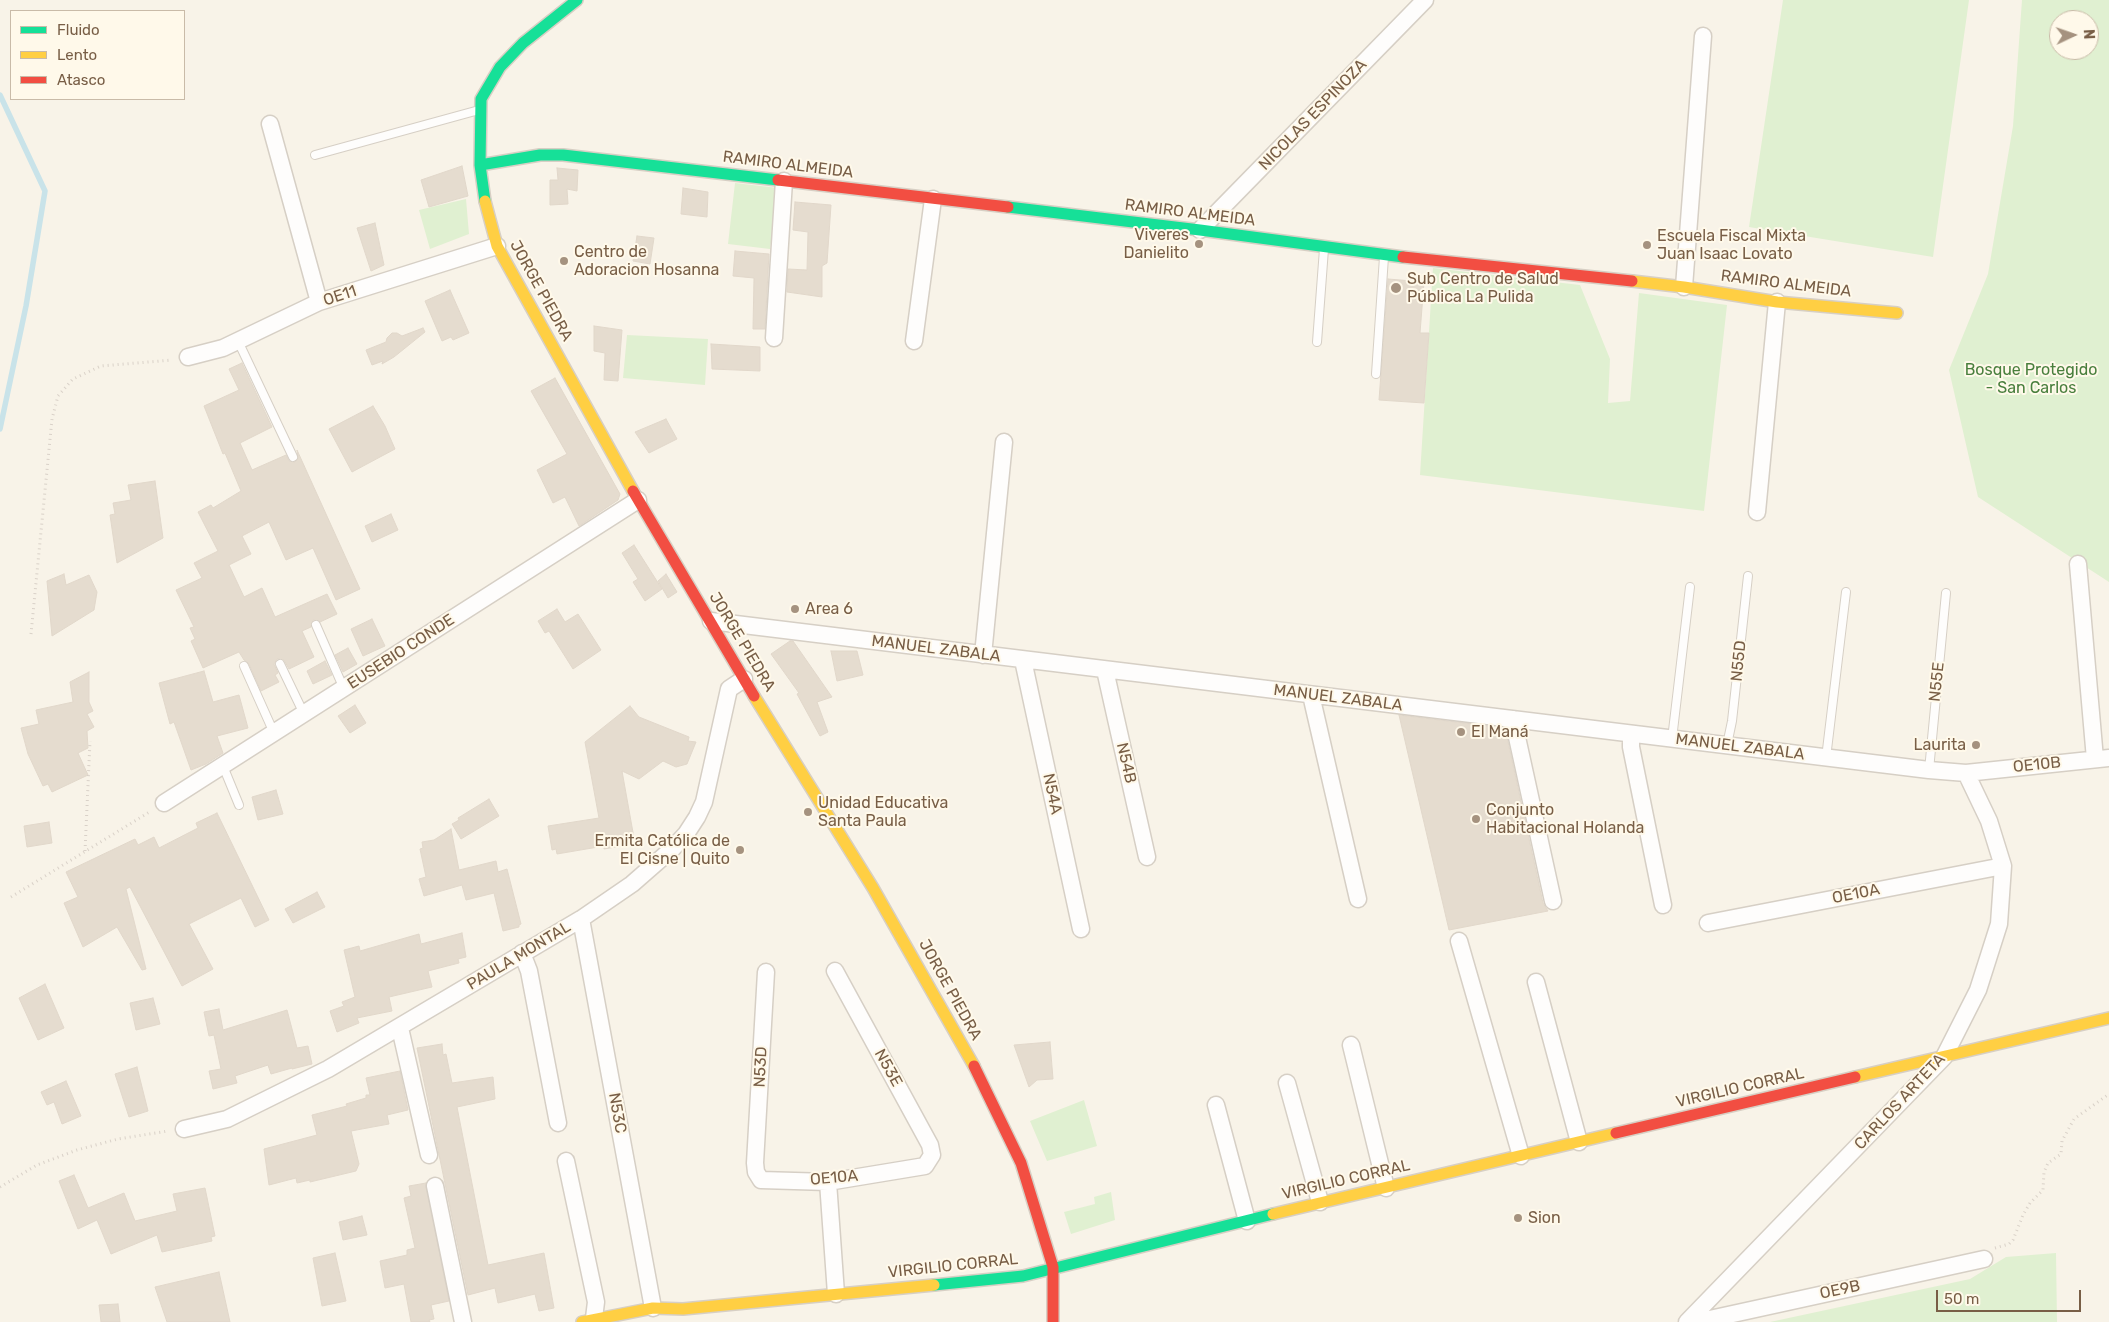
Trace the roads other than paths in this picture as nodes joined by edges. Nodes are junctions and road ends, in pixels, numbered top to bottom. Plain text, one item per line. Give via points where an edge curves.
1 (577, 0) edge
2 (1425, 0) edge
3 (1703, 36) dead end
4 (481, 110) junction
5 (270, 124) dead end
6 (315, 155) dead end
7 (480, 165) junction
8 (784, 181) junction
9 (933, 199) junction
10 (1200, 230) junction
11 (498, 246) junction
12 (1324, 247) junction
13 (1384, 255) junction
14 (1684, 287) junction
15 (319, 302) junction
16 (1777, 302) junction
17 (1897, 313) dead end
18 (774, 338) dead end
19 (238, 341) junction
20 (914, 341) dead end
21 (1317, 342) dead end
22 (188, 357) road end
23 (1376, 374) dead end
24 (1004, 442) dead end
25 (293, 457) dead end
26 (638, 500) junction
27 (1757, 512) dead end
28 (2078, 564) dead end
29 (1748, 576) dead end
30 (1690, 587) dead end
31 (1846, 592) dead end
32 (1946, 593) dead end
33 (711, 622) junction
34 (316, 625) dead end
35 (983, 655) junction
36 (1023, 660) junction
37 (280, 664) dead end
38 (244, 666) dead end
39 (1105, 670) junction
40 (744, 679) junction
41 (344, 689) junction
42 (1311, 695) junction
43 (304, 714) junction
44 (1513, 719) junction
45 (274, 733) junction
46 (1631, 734) junction
47 (1672, 738) junction
48 (1727, 745) junction
49 (1826, 758) junction
50 (2102, 759) edge
51 (222, 766) junction
52 (1929, 770) junction
53 (1966, 773) junction
54 (164, 803) road end
55 (239, 805) dead end
56 (1147, 857) dead end
57 (2003, 866) junction
58 (1358, 899) dead end
59 (1553, 901) dead end
60 (1664, 905) dead end
61 (581, 919) junction
62 (1708, 923) dead end
63 (1081, 929) dead end
64 (1459, 941) dead end
65 (522, 953) junction
66 (835, 971) dead end
67 (766, 972) dead end
68 (1536, 982) dead end
69 (2109, 1018) edge
70 (400, 1028) junction
71 (1351, 1045) dead end
72 (1944, 1057) junction
73 (1287, 1083) dead end
74 (1216, 1105) dead end
75 (558, 1123) dead end
76 (184, 1129) road end
77 (1579, 1142) junction
78 (430, 1155) dead end
79 (1521, 1156) junction
80 (566, 1161) dead end
81 (755, 1163) joint
82 (924, 1166) joint
83 (828, 1182) junction
84 (435, 1186) dead end
85 (1386, 1188) junction
86 (1320, 1202) junction
87 (1247, 1221) junction
88 (1984, 1259) road end
89 (1053, 1267) junction
90 (836, 1294) junction
91 (653, 1308) junction
92 (588, 1320) edge
93 (463, 1322) edge
94 (1053, 1322) edge
95 (1687, 1322) edge
96 (1696, 1322) edge

1 - 4 street, JORGE PIEDRA via 500,66 481,99
2 - 10 street, NICOLAS ESPINOZA
3 - 14 street
4 - 6 lane
4 - 7 street, JORGE PIEDRA
5 - 15 street
7 - 8 street, RAMIRO ALMEIDA via 540,155 563,155
7 - 11 street, JORGE PIEDRA via 486,205
8 - 9 street, RAMIRO ALMEIDA
8 - 18 street
9 - 10 street, RAMIRO ALMEIDA
9 - 20 street
10 - 12 street, RAMIRO ALMEIDA
11 - 15 street, OE11
11 - 26 street, JORGE PIEDRA
12 - 13 street, RAMIRO ALMEIDA
12 - 21 lane
13 - 14 street, RAMIRO ALMEIDA
13 - 23 lane
14 - 16 street, RAMIRO ALMEIDA
15 - 19 street, OE11
16 - 17 street, RAMIRO ALMEIDA
16 - 27 street
19 - 22 street, OE11
19 - 25 lane
24 - 35 street
26 - 33 street, JORGE PIEDRA
26 - 41 street, EUSEBIO CONDE
28 - 50 street
29 - 48 lane, N55D
30 - 47 lane
31 - 49 lane
32 - 52 lane, N55E
33 - 35 street, MANUEL ZABALA
33 - 40 street, JORGE PIEDRA
34 - 41 lane
35 - 36 street, MANUEL ZABALA
36 - 39 street, MANUEL ZABALA
36 - 63 street, N54A
37 - 43 lane
38 - 45 lane
39 - 42 street, MANUEL ZABALA
39 - 56 street, N54B
40 - 61 street, PAULA MONTAL via 729,689 704,802 686,834 632,884
40 - 89 street, JORGE PIEDRA via 873,888 974,1066 1021,1163
41 - 43 street, EUSEBIO CONDE
42 - 44 street, MANUEL ZABALA
42 - 58 street
43 - 45 street, EUSEBIO CONDE
44 - 46 street, MANUEL ZABALA
44 - 59 street
45 - 51 street, EUSEBIO CONDE
46 - 47 street, MANUEL ZABALA
46 - 60 street
47 - 48 street, MANUEL ZABALA
48 - 49 street, MANUEL ZABALA
49 - 52 street, MANUEL ZABALA
50 - 53 street, OE10B
51 - 54 street, EUSEBIO CONDE
51 - 55 lane
52 - 53 street, MANUEL ZABALA
53 - 57 street, CARLOS ARTETA via 1990,821
57 - 62 street, OE10A
57 - 72 street, CARLOS ARTETA via 1999,924 1978,990
61 - 65 street, PAULA MONTAL
61 - 91 street, N53C
64 - 79 street
65 - 70 street, PAULA MONTAL
65 - 75 street via 529,971
66 - 82 street, N53E via 930,1145 932,1155
67 - 81 street, N53D
68 - 77 street
69 - 72 street, VIRGILIO CORRAL
70 - 76 street, PAULA MONTAL via 245,1111 214,1123
70 - 78 street
71 - 85 street
72 - 77 street, VIRGILIO CORRAL
72 - 95 street, CARLOS ARTETA
73 - 86 street
74 - 87 street
77 - 79 street, VIRGILIO CORRAL
79 - 85 street, VIRGILIO CORRAL
80 - 92 street via 596,1302
81 - 83 street, OE10A via 761,1180
82 - 83 street, OE10A
83 - 90 street
84 - 93 street
85 - 86 street, VIRGILIO CORRAL
86 - 87 street, VIRGILIO CORRAL
87 - 89 street, VIRGILIO CORRAL
88 - 96 street, OE9B
89 - 90 street, VIRGILIO CORRAL via 1023,1276
89 - 94 street, JORGE PIEDRA
90 - 91 street, VIRGILIO CORRAL via 682,1309
91 - 92 street, VIRGILIO CORRAL

